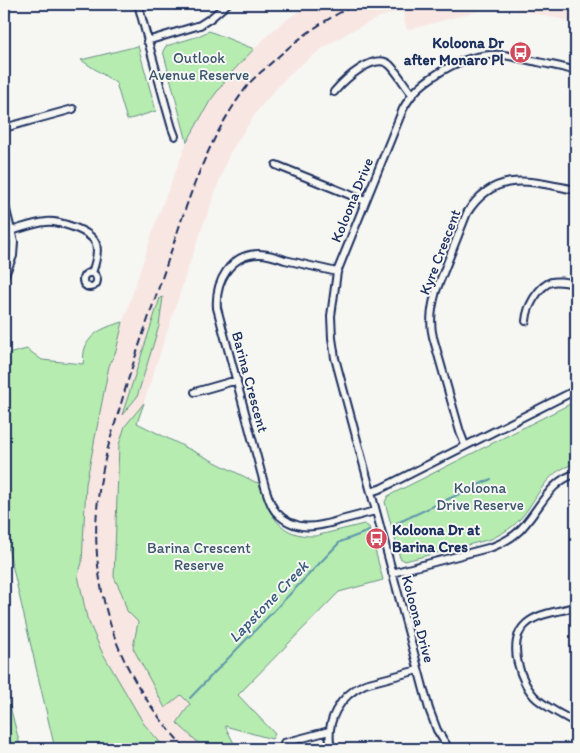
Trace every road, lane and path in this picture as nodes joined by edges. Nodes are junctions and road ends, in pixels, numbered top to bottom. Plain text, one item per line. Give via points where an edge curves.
1 (138, 4) edge
2 (227, 4) edge
3 (148, 41) junction
4 (576, 71) edge
5 (334, 92) dead end
6 (412, 94) junction
7 (73, 109) dead end
8 (4, 128) edge
9 (176, 136) dead end
10 (276, 165) dead end
11 (576, 190) edge
12 (365, 201) junction
13 (4, 202) edge
14 (11, 231) junction
15 (337, 272) junction
16 (92, 273) dead end
17 (4, 277) edge
18 (576, 284) edge
19 (526, 321) dead end
20 (237, 380) junction
21 (576, 390) edge
22 (195, 392) dead end
23 (466, 446) junction
24 (576, 474) edge
25 (371, 492) junction
26 (376, 511) junction
27 (392, 573) junction
28 (576, 606) edge
29 (418, 670) junction
30 (576, 723) edge
31 (329, 731) junction
32 (284, 743) dead end
33 (331, 749) edge
34 (449, 749) edge

1 - 3 street
2 - 3 street via 200,25
3 - 9 street
4 - 6 street, Koloona Drive via 516,57 486,56 450,66
5 - 6 street via 343,81 380,61 390,66
6 - 12 street, Koloona Drive
7 - 8 street
10 - 12 street
11 - 23 street, Kyre Crescent via 528,182 502,183 486,192 467,214 436,290 431,316 433,337
12 - 15 street, Koloona Drive
13 - 14 street
14 - 16 street via 52,222 85,233 98,250
14 - 17 street via 13,256
15 - 20 street, Barina Crescent via 258,254 245,257 225,272 219,283 217,308
15 - 25 street, Koloona Drive via 331,316 333,348
18 - 19 street via 556,281 545,285 528,309
20 - 22 street
20 - 26 street, Barina Crescent via 269,500 277,513 291,523 308,527
21 - 23 street
23 - 25 street
24 - 27 street via 556,484 521,530 505,541
25 - 26 street, Koloona Drive
26 - 27 street, Koloona Drive
27 - 29 street, Koloona Drive
28 - 30 street via 527,623 519,632 515,649 529,690 543,703
29 - 31 street via 365,684 352,692 339,705
29 - 34 street, Koloona Drive via 432,720
31 - 32 street
31 - 33 street

